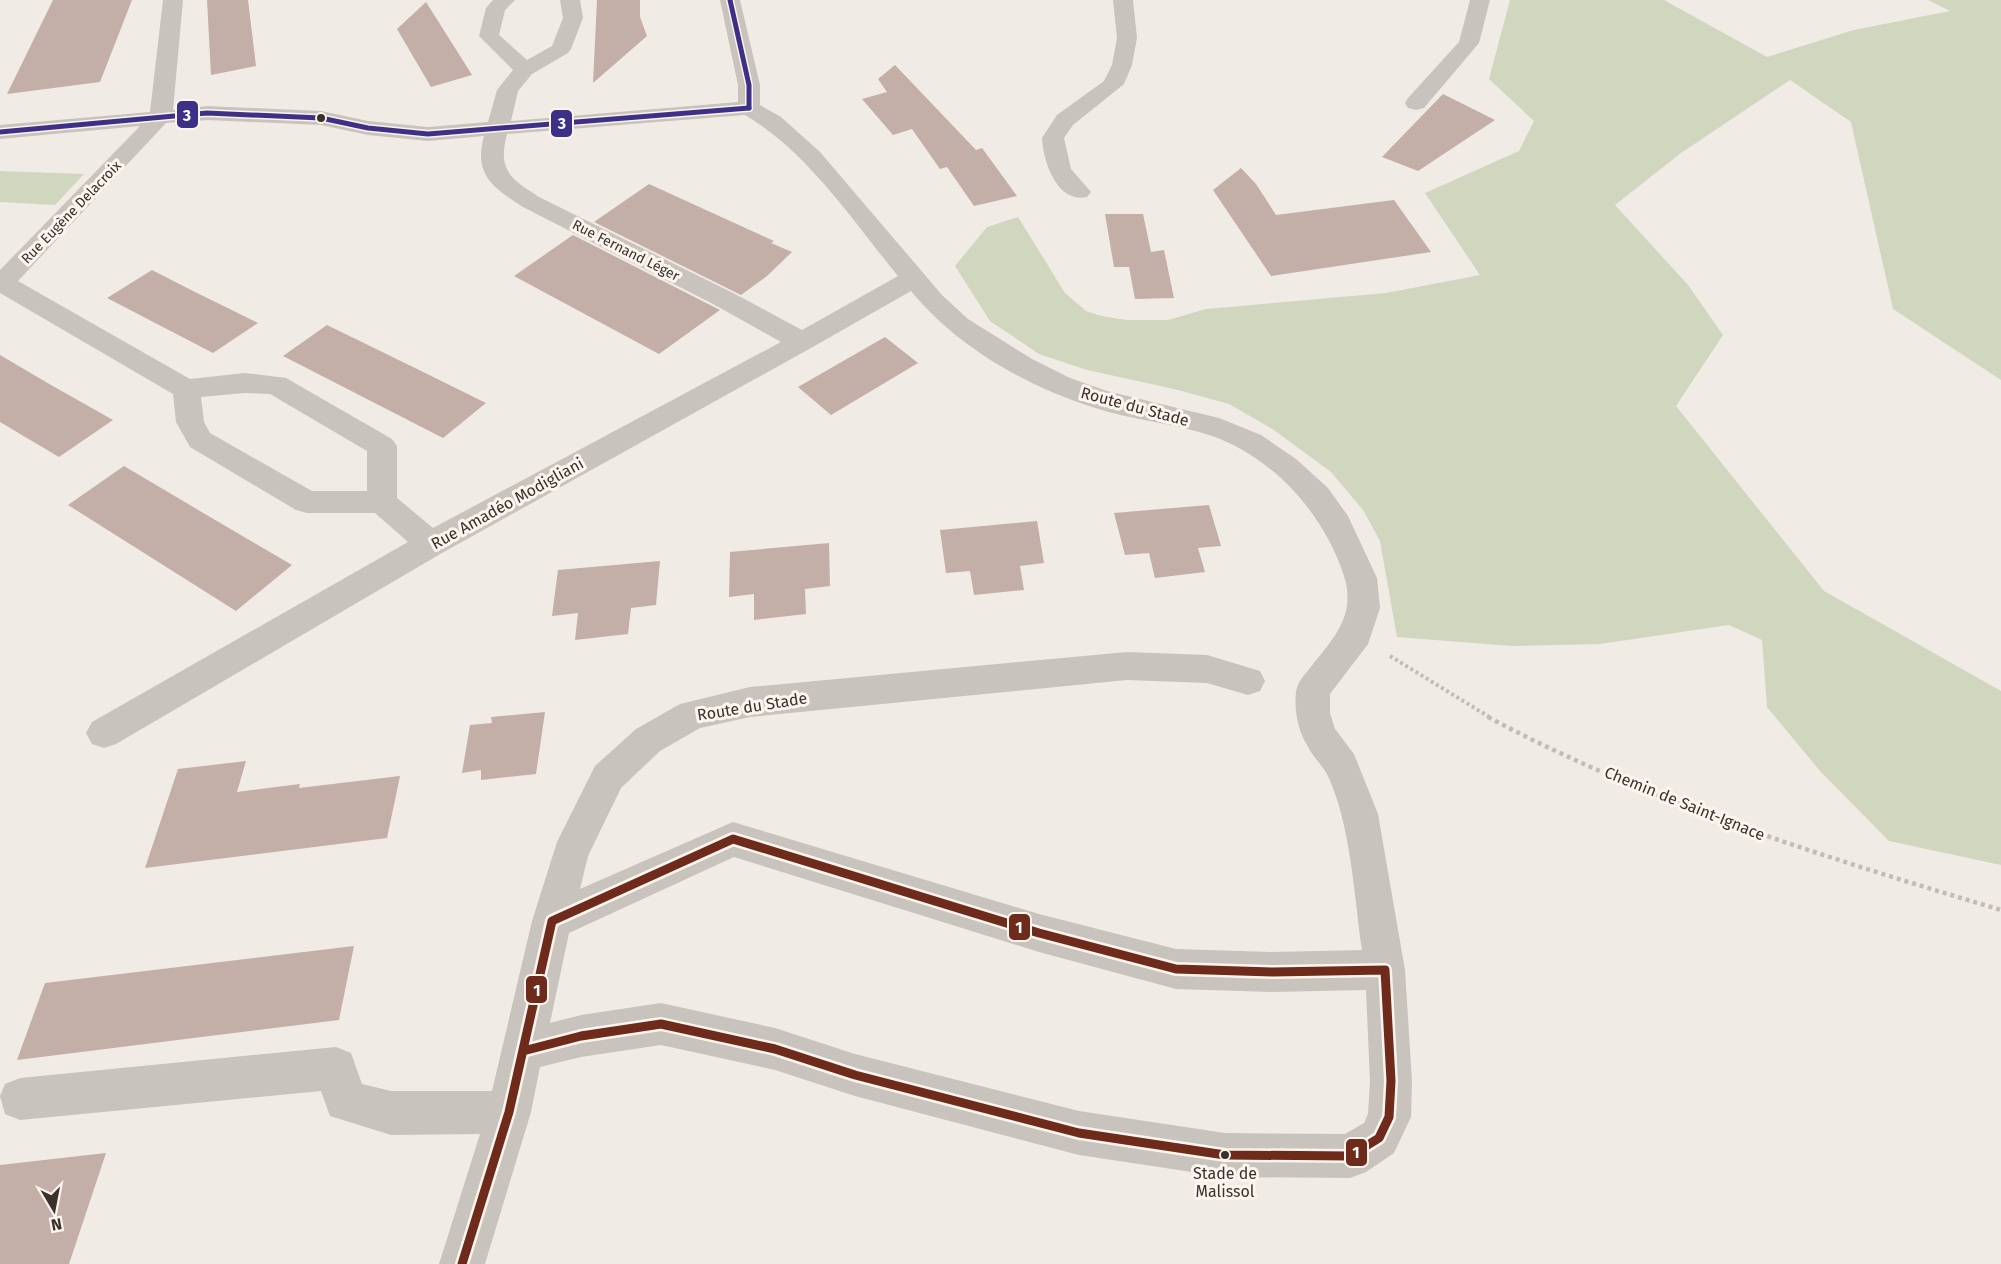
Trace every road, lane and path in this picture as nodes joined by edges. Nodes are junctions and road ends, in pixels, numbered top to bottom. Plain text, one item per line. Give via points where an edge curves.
1 (173, 0) edge
2 (505, 0) edge
3 (570, 0) edge
4 (730, 0) edge
5 (1124, 0) edge
6 (1480, 0) edge
7 (525, 70) junction
8 (1416, 103) dead end
9 (749, 108) junction
10 (161, 116) junction
11 (498, 129) junction
12 (0, 132) edge
13 (1079, 192) dead end
14 (914, 278) junction
15 (1, 283) edge
16 (802, 342) junction
17 (186, 389) junction
18 (382, 502) junction
19 (431, 544) junction
20 (1356, 634) junction
21 (1248, 681) dead end
22 (104, 733) dead end
23 (2001, 910) edge
24 (552, 921) junction
25 (1385, 970) junction
26 (523, 1051) junction
27 (20, 1099) dead end
28 (509, 1112) junction
29 (462, 1264) edge

1 - 10 street
2 - 7 street via 496,8 489,36
3 - 7 street via 573,18 561,49
4 - 9 street via 749,86
5 - 13 street via 1127,38 1122,65 1113,84 1065,120 1053,138 1060,171
6 - 8 street via 1469,43
7 - 11 street, Rue Fernand Léger via 508,90
9 - 11 street
9 - 14 street, Route du Stade via 774,122 812,157
10 - 11 street via 299,116 428,134
10 - 12 street
10 - 15 street, Rue Eugène Delacroix
11 - 16 street, Rue Fernand Léger via 493,159 502,183 531,202
14 - 16 street, Rue Amadéo Modigliani
14 - 20 street, Route du Stade via 959,325 1022,366 1102,400 1218,428 1251,442 1286,467 1317,496 1353,557 1361,578 1364,608
15 - 17 street, Rue Eugène Delacroix
16 - 19 street, Rue Amadéo Modigliani
17 - 18 street via 190,422 200,440 288,492 307,502
17 - 18 street via 245,383 276,385 365,436 382,446
18 - 19 street
19 - 22 street, Rue Amadéo Modigliani
20 - 23 path, Chemin de Saint-Ignace via 1496,721 1660,796 1780,840
20 - 25 street, Route du Stade via 1313,690 1313,713 1320,736 1341,765 1360,814
21 - 24 street, Route du Stade via 1207,669 1127,666 750,702 692,715 648,740 608,777 570,854
24 - 25 street via 733,839 1039,933 1176,969
24 - 26 street, Route du Stade
25 - 26 street via 1392,1081 1389,1117 1379,1138 1350,1156 1225,1155 1079,1133 855,1075 776,1049 661,1024 581,1036
26 - 28 street, Route du Stade
27 - 28 street via 336,1068 345,1101 391,1113
28 - 29 street, Route du Stade

